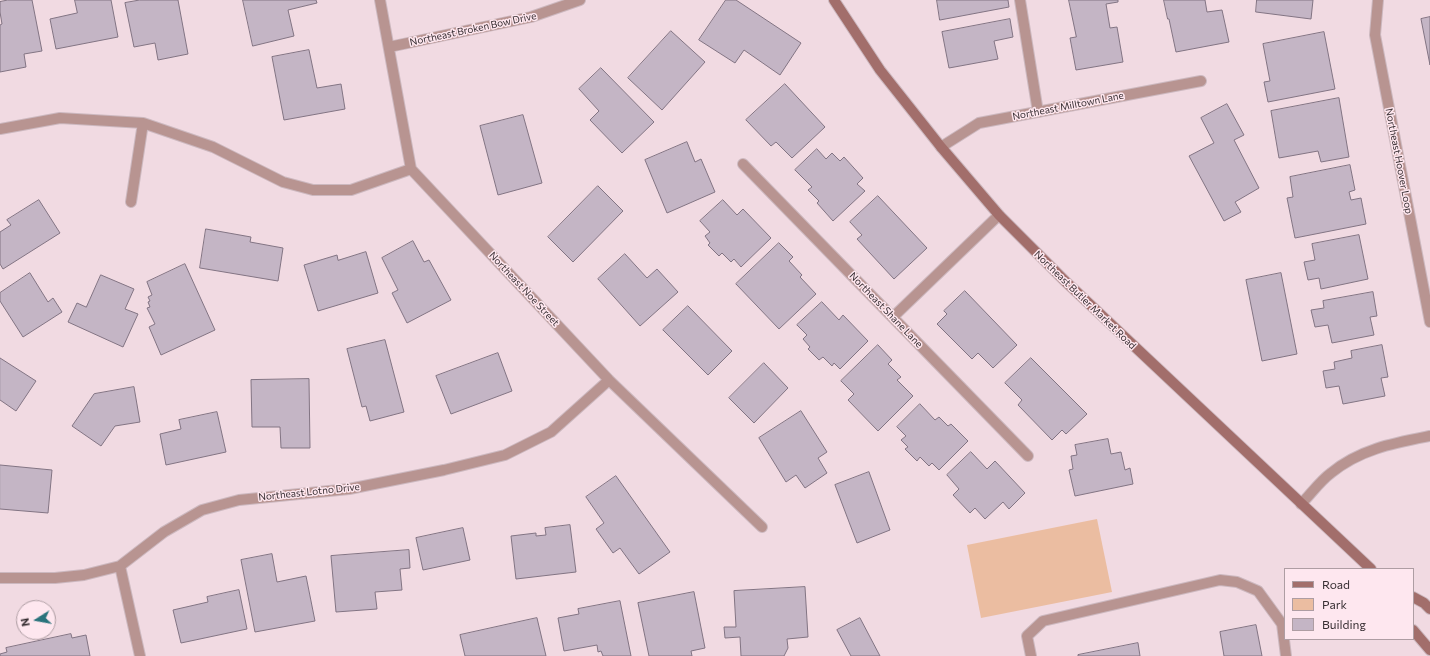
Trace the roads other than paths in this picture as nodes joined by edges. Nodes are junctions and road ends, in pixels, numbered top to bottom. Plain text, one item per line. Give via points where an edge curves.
1 (380, 0) edge
2 (580, 0) edge
3 (834, 0) edge
4 (1020, 0) edge
5 (1378, 0) edge
6 (389, 47) junction
7 (1201, 81) dead end
8 (1038, 112) junction
9 (143, 124) junction
10 (0, 129) edge
11 (940, 147) junction
12 (743, 164) dead end
13 (411, 169) junction
14 (131, 202) dead end
15 (999, 215) junction
16 (893, 317) junction
17 (1430, 322) edge
18 (609, 380) junction
19 (1430, 436) edge
20 (1028, 456) dead end
21 (1301, 504) junction
22 (762, 527) dead end
23 (120, 566) junction
24 (1370, 568) edge
25 (0, 578) edge
26 (1414, 598) edge
27 (1430, 608) edge
28 (1414, 631) edge
29 (1430, 650) edge
30 (140, 656) edge
31 (1031, 656) edge
32 (1286, 656) edge

1 - 6 street
2 - 6 street, Northeast Broken Bow Drive via 531,17
3 - 11 main road, Northeast Butler Market Road via 880,70
4 - 8 street
5 - 17 street, Northeast Hoover Loop via 1375,35
6 - 13 street
7 - 8 street, Northeast Milltown Lane
8 - 11 street, Northeast Milltown Lane via 980,123
9 - 10 street via 60,118
9 - 13 street via 213,147 283,182 313,190 351,190
9 - 14 street
11 - 15 main road, Northeast Butler Market Road
12 - 16 street, Northeast Shane Lane
13 - 18 street, Northeast Noe Street
15 - 16 street
15 - 21 main road, Northeast Butler Market Road via 1065,282
16 - 20 street, Northeast Shane Lane
18 - 22 street, Northeast Noe Street
18 - 23 street, Northeast Lotno Drive via 550,432 505,455 349,489 239,500 202,510 164,532
19 - 21 street via 1385,445 1351,459 1328,475
21 - 24 main road, Northeast Butler Market Road
23 - 25 street, Northeast Lotno Drive via 84,575 55,578
23 - 30 street
26 - 27 main road
28 - 29 main road
31 - 32 street via 1027,636 1043,621 1220,580 1237,582 1258,591 1282,624

